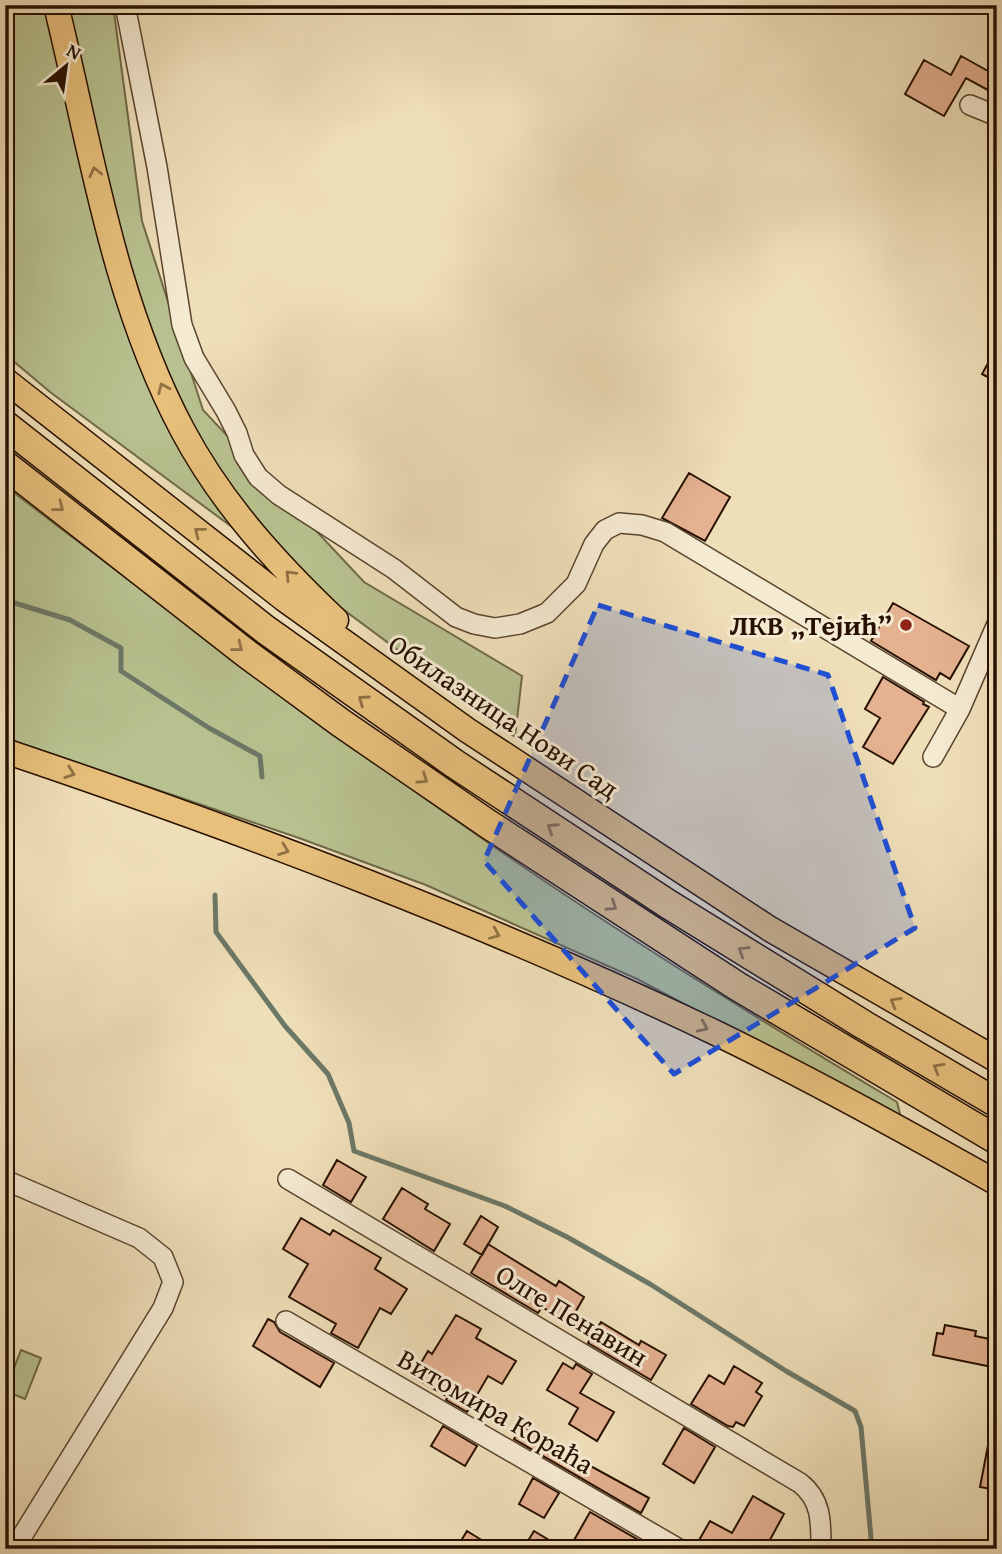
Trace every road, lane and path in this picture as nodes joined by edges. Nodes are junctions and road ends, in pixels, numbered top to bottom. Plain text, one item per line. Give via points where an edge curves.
1 (56, 5) edge
2 (125, 5) edge
3 (970, 105) dead end
4 (997, 116) edge
5 (5, 380) edge
6 (5, 425) edge
7 (5, 465) edge
8 (997, 624) edge
9 (410, 690) junction
10 (960, 709) junction
11 (5, 751) edge
12 (933, 757) dead end
13 (997, 1060) edge
14 (997, 1102) edge
15 (997, 1140) edge
16 (288, 1178) dead end
17 (5, 1180) edge
18 (997, 1183) edge
19 (286, 1321) dead end
20 (14, 1549) edge
21 (679, 1549) edge
22 (821, 1549) edge

9 -> 1 main road via 275,559 221,492 184,432 153,369 128,298
2 - 10 street via 182,325 244,455 258,477 279,495 394,569 456,617 495,628 547,613 576,584 605,530 619,523 642,524 666,532
3 - 4 street
9 -> 5 main road, Обилазница Нови Сад via 284,599
14 -> 6 highway via 668,904 455,764 266,630
7 -> 15 highway via 247,654 488,824 737,986
8 - 10 street
13 -> 9 main road, Обилазница Нови Сад via 770,929
10 - 12 street
11 -> 18 main road via 346,872 552,959 718,1034
16 - 22 street, Олге Пенавин via 800,1483 812,1492 819,1507
17 - 20 street via 139,1238 163,1257 173,1282 163,1308
19 - 21 street, Витомира Кораћа

